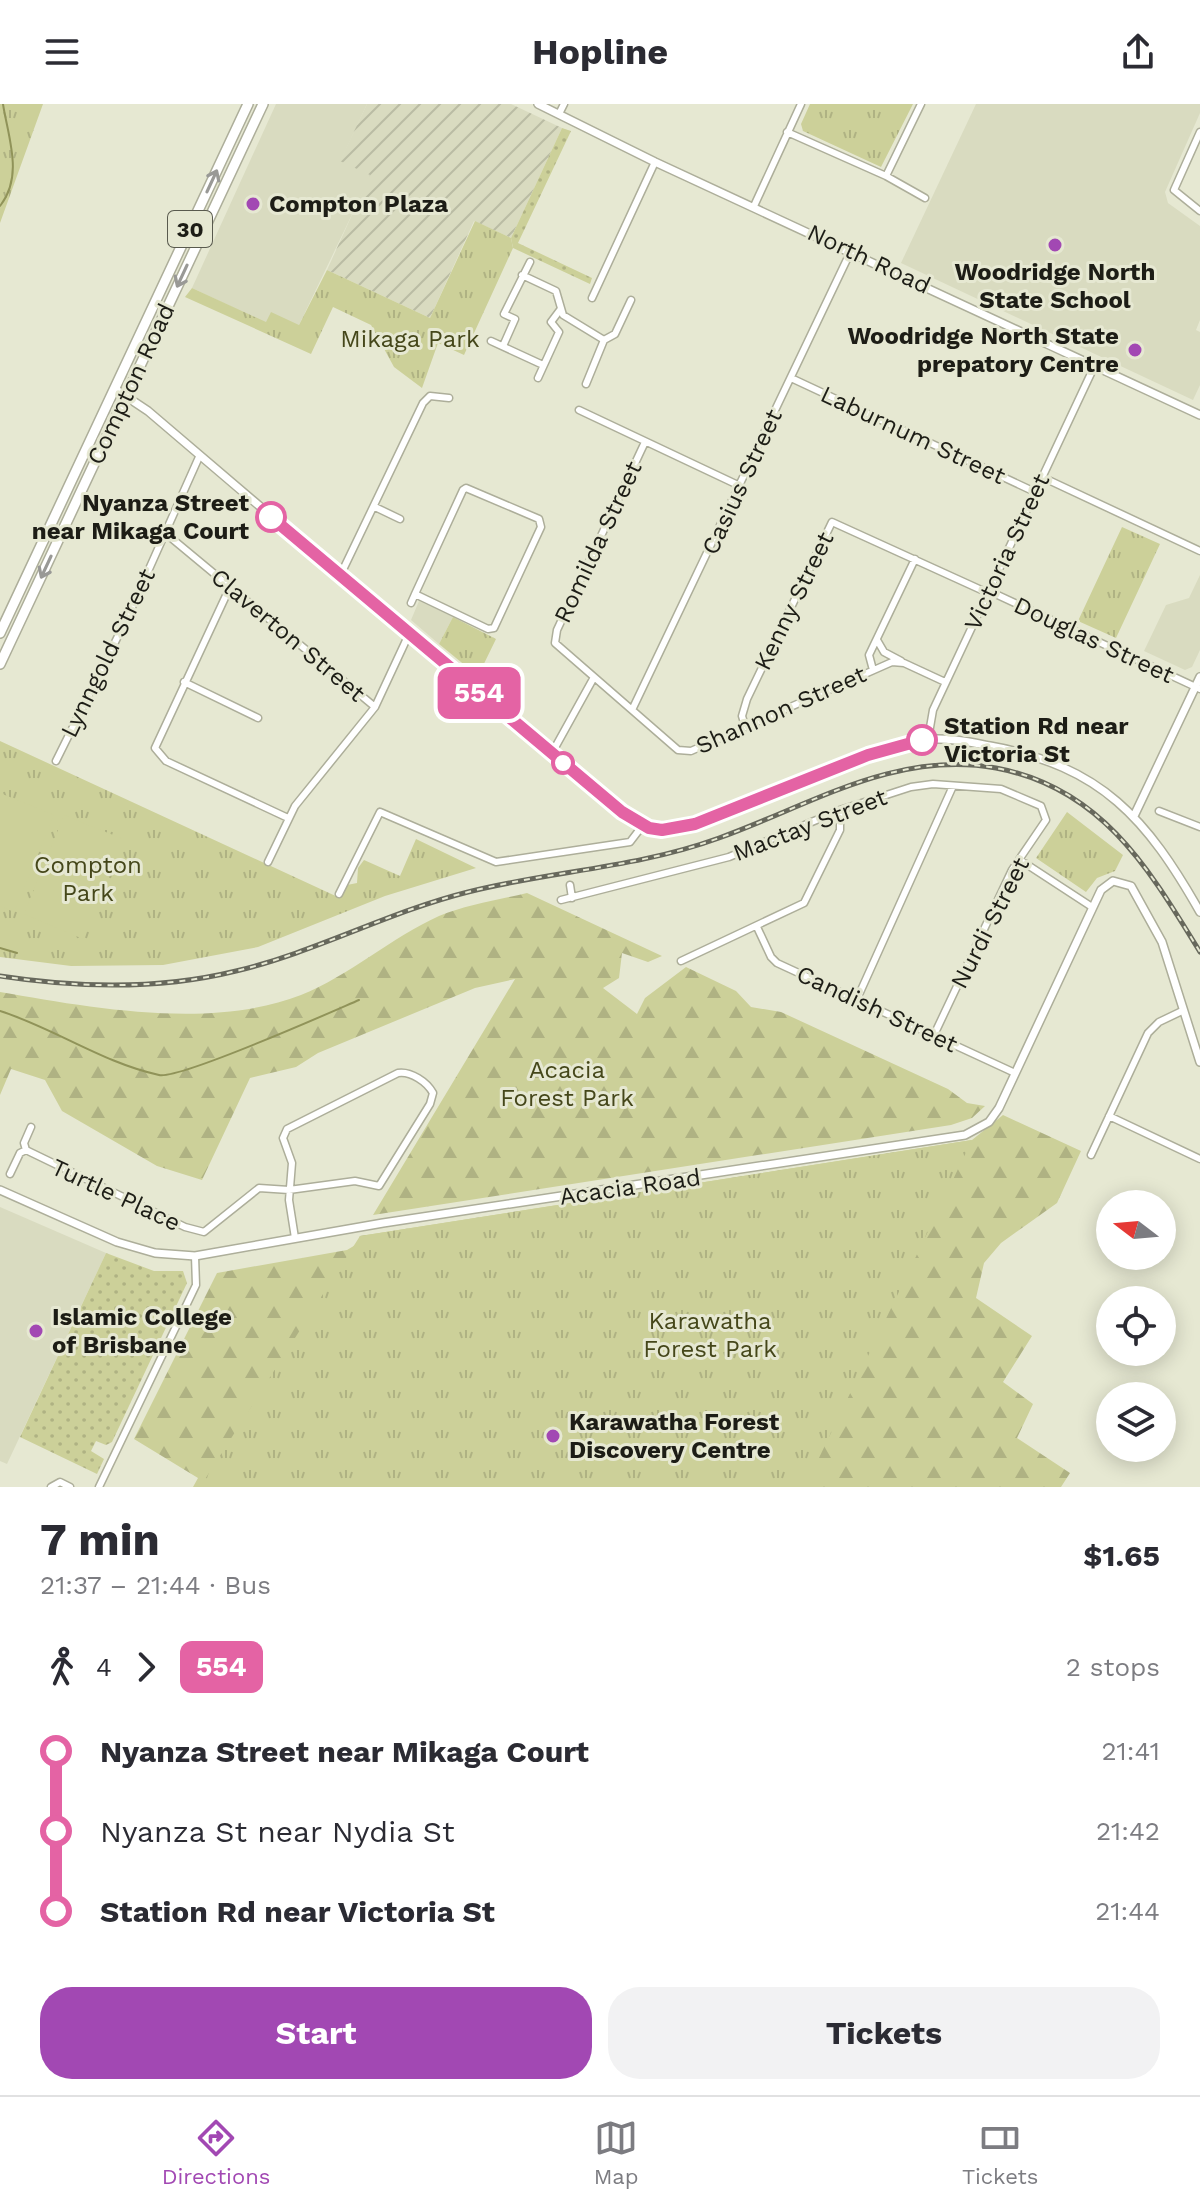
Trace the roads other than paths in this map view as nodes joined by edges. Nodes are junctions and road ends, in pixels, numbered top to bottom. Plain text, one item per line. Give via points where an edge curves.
1 (248, 104) edge
2 (263, 104) edge
3 (538, 104) edge
4 (564, 104) edge
5 (801, 104) edge
6 (921, 104) edge
7 (559, 114) junction
8 (787, 132) junction
9 (1200, 132) edge
10 (1198, 141) edge
11 (655, 162) junction
12 (886, 176) junction
13 (925, 198) dead end
14 (754, 206) junction
15 (1200, 211) edge
16 (850, 253) junction
17 (530, 262) dead end
18 (522, 275) junction
19 (592, 298) dead end
20 (631, 300) dead end
21 (560, 310) junction
22 (604, 340) junction
23 (491, 341) dead end
24 (503, 346) junction
25 (543, 365) junction
26 (1094, 367) junction
27 (538, 378) dead end
28 (791, 378) junction
29 (586, 384) dead end
30 (115, 389) junction
31 (127, 395) junction
32 (449, 398) dead end
33 (579, 410) dead end
34 (1200, 415) edge
35 (645, 442) junction
36 (199, 457) junction
37 (1042, 477) junction
38 (740, 486) junction
39 (1035, 492) junction
40 (375, 507) junction
41 (400, 519) dead end
42 (832, 522) joint
43 (164, 532) junction
44 (1200, 551) edge
45 (915, 559) junction
46 (340, 576) junction
47 (230, 587) junction
48 (988, 592) junction
49 (415, 594) junction
50 (411, 603) dead end
51 (0, 633) edge
52 (409, 634) junction
53 (877, 640) junction
54 (555, 643) joint
55 (870, 655) junction
56 (904, 663) junction
57 (0, 664) edge
58 (876, 668) junction
59 (855, 677) junction
60 (1200, 677) edge
61 (593, 679) junction
62 (184, 682) junction
63 (945, 682) junction
64 (1198, 688) edge
65 (375, 707) junction
66 (632, 710) junction
67 (258, 718) dead end
68 (745, 726) junction
69 (928, 739) junction
70 (552, 753) junction
71 (56, 761) dead end
72 (953, 786) junction
73 (840, 810) junction
74 (1159, 811) dead end
75 (1045, 812) joint
76 (1134, 816) junction
77 (288, 818) junction
78 (643, 825) junction
79 (1200, 827) edge
80 (1020, 860) junction
81 (268, 862) dead end
82 (570, 885) dead end
83 (339, 894) dead end
84 (572, 898) junction
85 (561, 900) dead end
86 (1092, 907) junction
87 (1200, 912) edge
88 (757, 927) junction
89 (681, 961) dead end
90 (857, 999) junction
91 (1182, 1011) junction
92 (934, 1035) junction
93 (1200, 1062) edge
94 (1015, 1073) junction
95 (1109, 1116) junction
96 (31, 1127) dead end
97 (26, 1150) junction
98 (1091, 1155) dead end
99 (1200, 1159) edge
100 (10, 1174) dead end
101 (0, 1190) edge
102 (289, 1190) junction
103 (295, 1238) junction
104 (195, 1256) junction
105 (51, 1487) edge
106 (70, 1487) edge
107 (99, 1487) edge

30 -> 1 main road, Compton Road / 30
2 -> 31 main road, Compton Road / 30
3 - 7 street, North Road
4 - 7 street
5 - 8 street
6 - 12 street
7 - 11 street, North Road
8 - 12 street
8 - 14 street
9 - 10 street
10 - 15 street via 1176,195
11 - 14 street, North Road
11 - 19 street
12 - 13 street
14 - 16 street, North Road
16 - 26 street, North Road
16 - 28 street, Casius Street
17 - 18 street
18 - 21 street via 556,291
18 - 24 street via 504,314 515,319
20 - 22 street via 615,334
21 - 22 street
21 - 25 street via 551,322 559,332
22 - 29 street
23 - 24 street
24 - 25 street
25 - 27 street
26 - 34 street, North Road
26 - 37 street, Victoria Street
28 - 38 street, Casius Street
28 - 39 street, Laburnum Street
30 - 31 street
30 - 51 main road, Compton Road / 30
31 - 36 street
31 -> 57 main road, Compton Road / 30
32 - 40 street via 430,396 423,403
33 - 35 street
35 - 38 street
35 - 54 street, Romilda Street
36 - 43 street, Lynngold Street
36 - 46 street
37 - 39 street, Victoria Street
37 - 44 street
38 - 66 street, Casius Street
39 - 48 street, Victoria Street
40 - 41 street
40 - 46 street
42 - 45 street, Douglas Street
42 - 68 street, Kenny Street via 747,699
43 - 47 street, Claverton Street
43 - 71 street, Lynngold Street
45 - 48 street, Douglas Street
45 - 53 street
46 - 52 street
47 - 62 street
47 - 65 street, Claverton Street
48 - 63 street, Victoria Street
48 - 64 street, Douglas Street
49 - 49 street via 466,488 539,519 541,527 494,628
49 - 50 street
52 - 65 street
52 - 70 street
53 - 55 street
53 - 56 street via 882,650
53 - 58 street
54 - 61 street, Shannon Street
55 - 58 street
55 - 59 street
56 - 58 street, Shannon Street
56 - 63 street
58 - 59 street, Shannon Street
59 - 68 street, Shannon Street
60 - 64 street
61 - 66 street, Shannon Street
61 - 70 street
62 - 67 street
62 - 77 street via 158,739 159,755
63 - 69 street, Victoria Street via 929,721
64 - 76 street
65 - 77 street
66 - 68 street, Shannon Street via 684,752
69 - 76 street via 1005,748 1051,763 1095,785
69 - 78 street via 868,755 695,824 662,830
70 - 78 street
72 - 73 street, Mactay Street via 911,787
72 - 75 street, Mactay Street via 1014,793
72 - 90 street
73 - 84 street, Mactay Street via 729,857
73 - 88 street via 840,830 804,903
74 - 79 street
75 - 80 street, Nurdi Street via 1043,827
76 - 87 street via 1173,863
77 - 81 street
78 - 83 street via 630,842 496,862 380,812
80 - 86 street
80 - 92 street, Nurdi Street
82 - 84 street
84 - 85 street, Mactay Street
86 - 91 street, Acacia Road via 1106,883 1131,886 1162,942
86 - 94 street, Acacia Road
88 - 89 street
88 - 90 street, Candish Street via 777,963
90 - 92 street, Candish Street
91 - 93 street
91 - 95 street via 1148,1033
92 - 94 street, Candish Street
94 - 103 street, Acacia Road via 989,1122 965,1135
95 - 98 street
95 - 99 street
96 - 97 street, Turtle Place
97 - 100 street, Turtle Place
97 - 102 street, Turtle Place via 200,1233 259,1188
101 - 104 street, Acacia Road via 117,1242 155,1253
102 - 102 street via 355,1181 379,1186 430,1104 431,1089 398,1073 287,1129 283,1138 292,1163
102 - 103 street
103 - 104 street, Acacia Road
104 - 107 street via 196,1285
105 - 106 street via 60,1482

